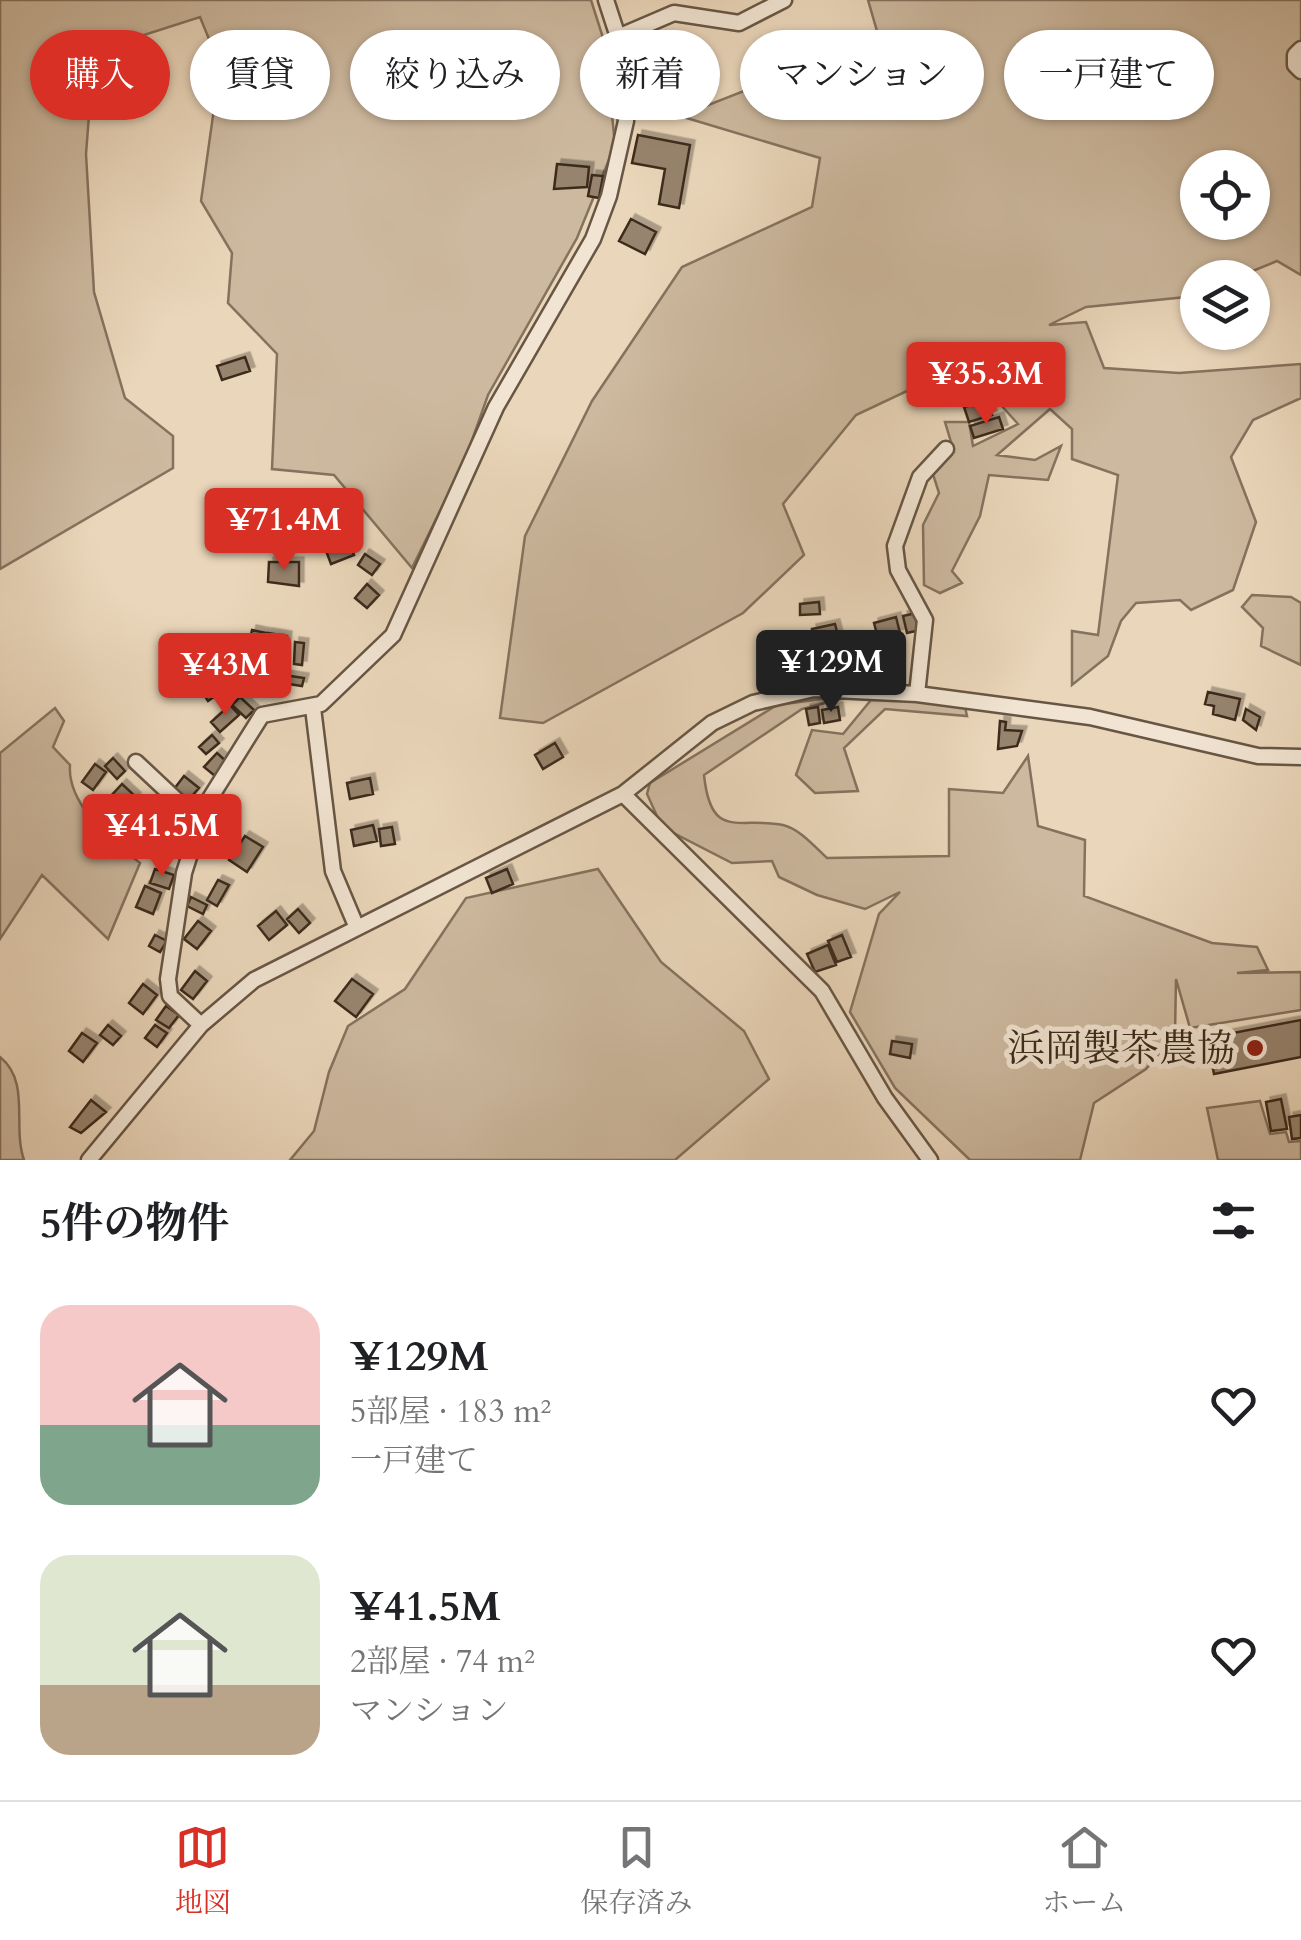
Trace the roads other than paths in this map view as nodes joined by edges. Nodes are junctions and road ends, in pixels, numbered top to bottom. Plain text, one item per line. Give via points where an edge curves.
1 (606, 0) edge
2 (784, 0) edge
3 (616, 30) edge
4 (634, 30) edge
5 (1301, 49) edge
6 (1301, 71) edge
7 (626, 120) edge
8 (946, 449) dead end
9 (917, 694) junction
10 (314, 708) junction
11 (1301, 757) edge
12 (136, 762) dead end
13 (623, 794) junction
14 (200, 822) junction
15 (357, 928) junction
16 (202, 1025) junction
17 (89, 1160) edge
18 (930, 1160) edge

1 - 3 street
2 - 4 street via 739,23 674,13
5 - 6 street via 1295,55
7 - 10 street via 592,238 496,408 393,636
8 - 9 street via 920,477 895,546 898,570 926,620
9 - 11 street via 1090,717 1258,756
9 - 13 street via 814,689 753,702 712,723
10 - 14 street via 262,715
10 - 15 street via 333,870
12 - 14 street
13 - 15 street
13 - 18 street via 822,990
14 - 16 street via 184,873 168,979 170,996
15 - 16 street via 254,980
16 - 17 street

